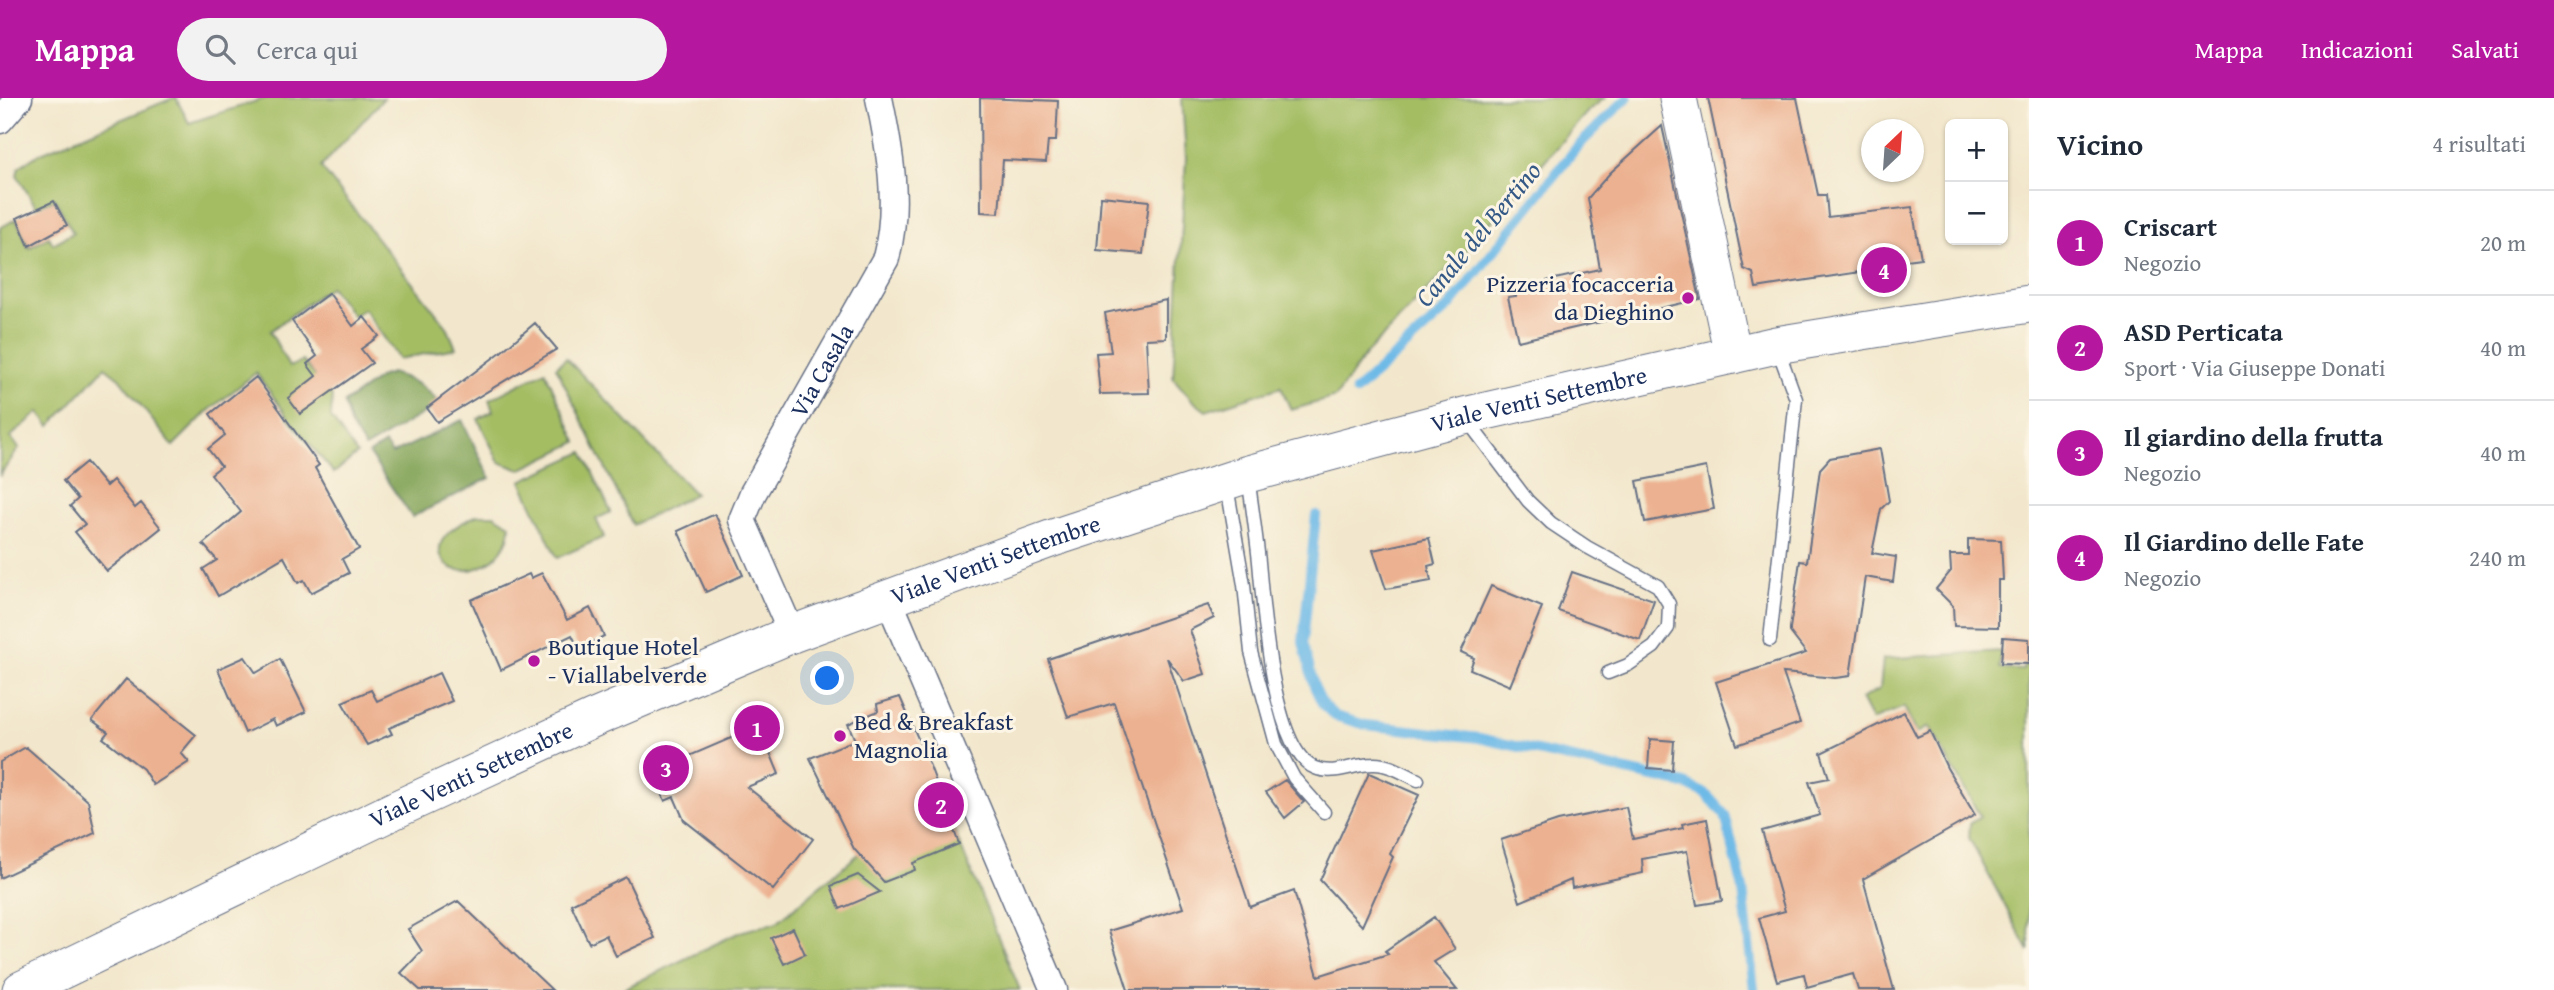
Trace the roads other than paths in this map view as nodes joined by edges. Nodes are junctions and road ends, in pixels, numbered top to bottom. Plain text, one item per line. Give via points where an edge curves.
1 (19, 98) edge
2 (879, 98) edge
3 (1678, 98) edge
4 (0, 120) edge
5 (2029, 304) edge
6 (1776, 345) junction
7 (1733, 355) junction
8 (1464, 416) junction
9 (1237, 478) junction
10 (888, 598) junction
11 (792, 634) junction
12 (1770, 640) dead end
13 (1608, 673) dead end
14 (1418, 780) dead end
15 (1324, 812) dead end
16 (21, 990) edge
17 (1054, 990) edge

1 - 4 street
2 - 11 street, Via Casala via 895,205 886,258 742,520
3 - 7 main road
5 - 6 main road, Viale Venti Settembre
6 - 7 main road, Viale Venti Settembre
6 - 12 lane via 1796,399
7 - 8 main road, Viale Venti Settembre
8 - 9 main road, Viale Venti Settembre
8 - 13 lane via 1528,501 1551,523 1658,586 1669,604 1668,628 1654,647
9 - 10 main road, Viale Venti Settembre
9 - 14 lane via 1259,564 1265,634 1283,719 1297,753 1314,768 1335,771 1373,764
9 - 15 lane via 1251,652 1276,744 1294,778
10 - 11 main road, Viale Venti Settembre
10 - 17 street
11 - 16 main road, Viale Venti Settembre via 398,808

